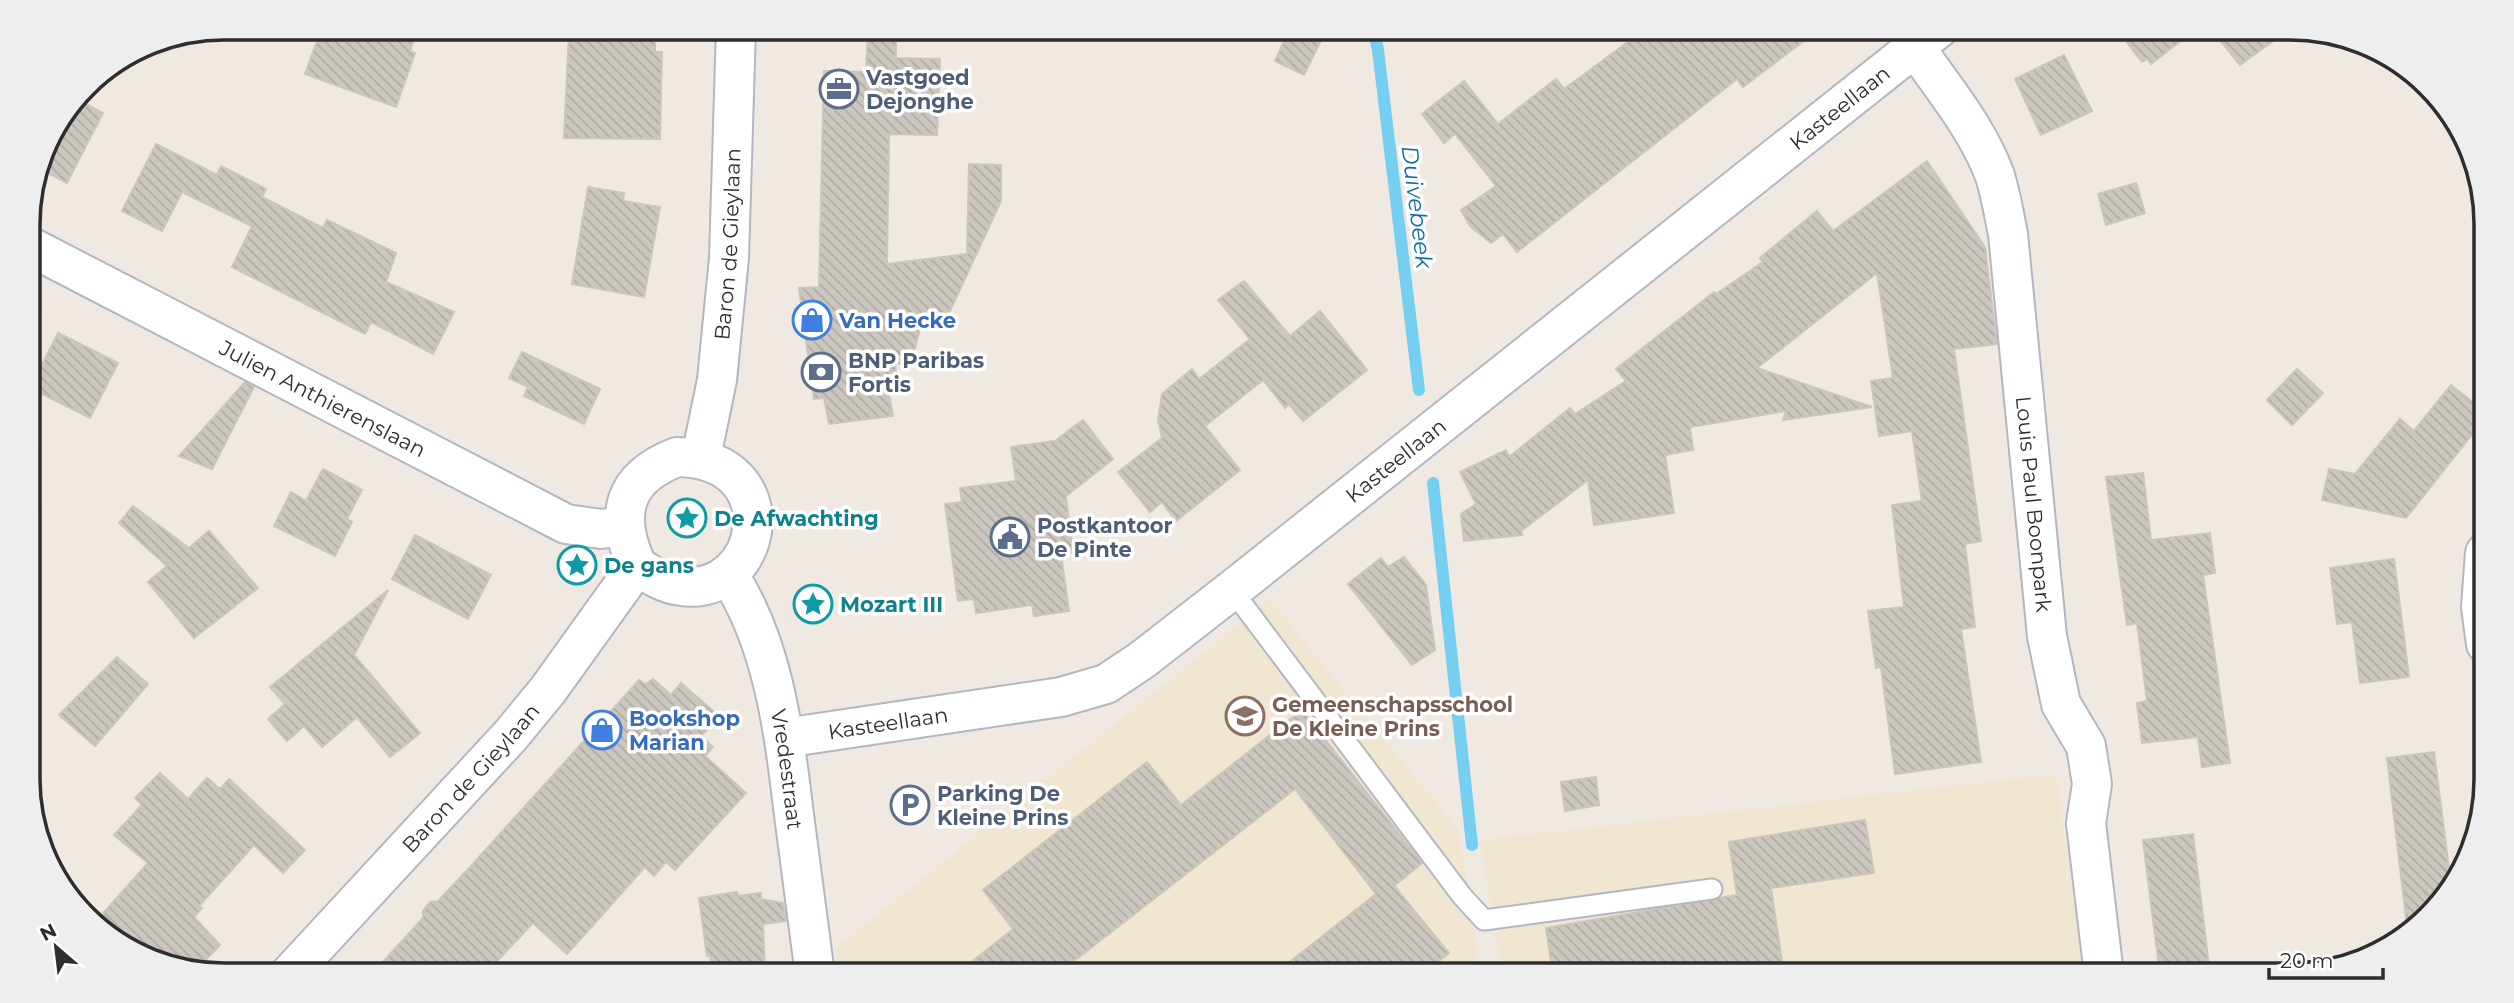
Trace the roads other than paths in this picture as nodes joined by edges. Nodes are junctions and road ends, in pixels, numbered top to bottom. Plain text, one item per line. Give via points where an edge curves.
1 (736, 40) edge
2 (1923, 40) edge
3 (1928, 40) edge
4 (41, 252) edge
5 (701, 457) junction
6 (623, 526) junction
7 (637, 566) junction
8 (728, 574) junction
9 (1232, 590) junction
10 (784, 738) junction
11 (1712, 889) dead end
12 (2102, 962) edge
13 (300, 963) edge
14 (813, 963) edge

1 - 5 street, Baron de Gieylaan via 729,258 717,380
2 - 9 street, Kasteellaan
3 - 12 street, Louis Paul Boonpark via 1995,176 2002,202 2047,636 2061,704 2086,746 2092,784 2086,823
4 - 6 street, Julien Anthierenslaan via 566,524
5 - 6 street via 677,457 646,473 626,502
5 - 8 street via 734,474 752,506 750,544
6 - 7 street
7 - 8 street via 661,581 683,587 706,584
7 - 13 street, Baron de Gieylaan via 511,735
8 - 10 street, Vredestraat via 759,634
9 - 10 street, Kasteellaan via 1106,684 1061,697
9 - 11 lane via 1484,920
10 - 14 street, Vredestraat

